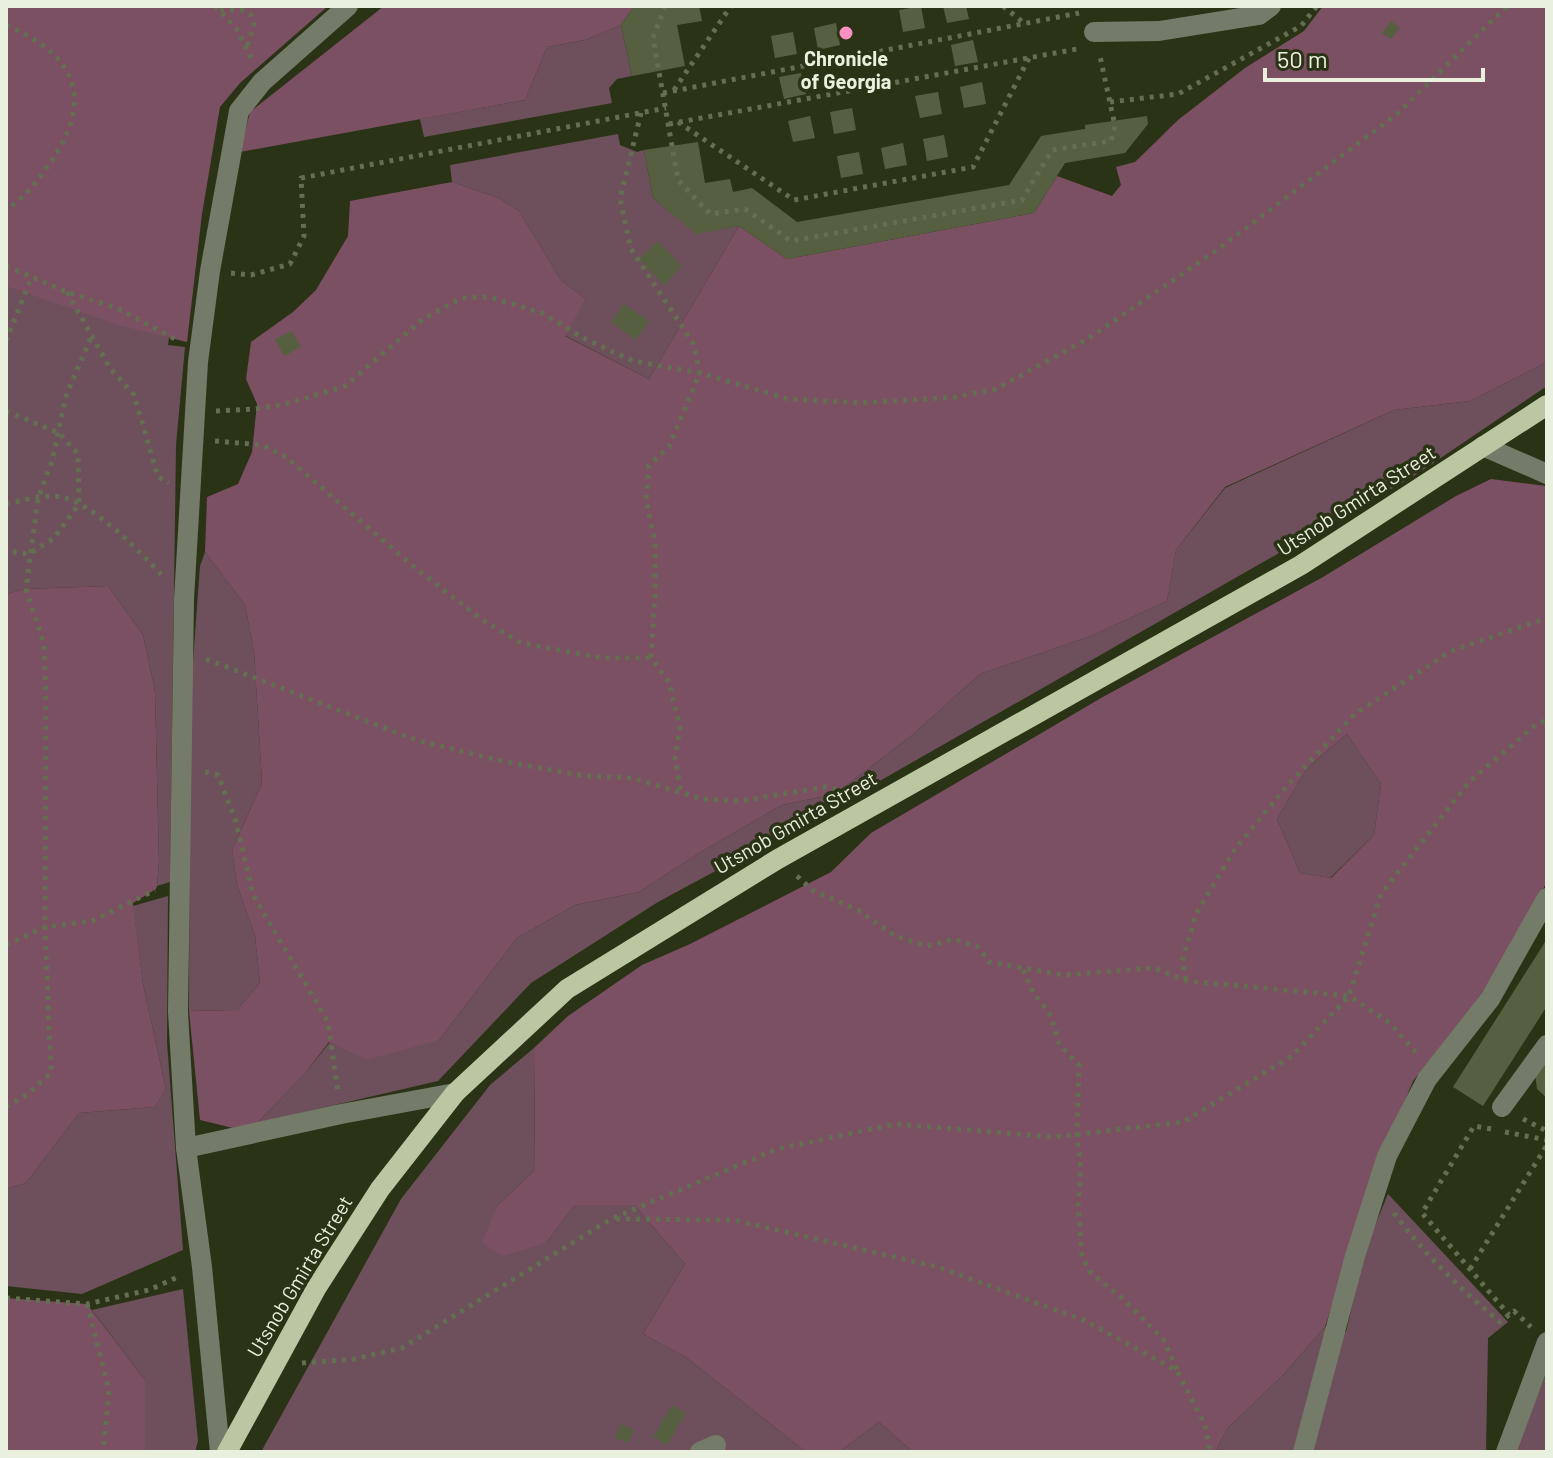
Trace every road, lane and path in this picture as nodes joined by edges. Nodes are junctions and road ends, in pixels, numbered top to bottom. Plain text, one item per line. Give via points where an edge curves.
1 (348, 6) edge
2 (665, 6) edge
3 (731, 6) edge
4 (1003, 6) edge
5 (1271, 6) edge
6 (1317, 6) edge
7 (1507, 6) edge
8 (216, 8) edge
9 (1024, 23) junction
10 (6, 25) edge
11 (1096, 38) junction
12 (247, 48) junction
13 (1029, 58) junction
14 (262, 82) junction
15 (673, 91) junction
16 (663, 93) junction
17 (1110, 102) junction
18 (666, 108) junction
19 (641, 113) junction
20 (678, 122) junction
21 (669, 124) junction
22 (6, 210) edge
23 (6, 266) edge
24 (210, 271) junction
25 (32, 276) junction
26 (67, 292) junction
27 (92, 335) junction
28 (7, 337) edge
29 (200, 347) junction
30 (700, 373) junction
31 (1547, 405) edge
32 (6, 411) edge
33 (195, 412) junction
34 (59, 433) junction
35 (194, 439) junction
36 (1483, 446) junction
37 (1547, 474) edge
38 (191, 495) junction
39 (38, 498) junction
40 (6, 504) edge
41 (79, 504) junction
42 (6, 551) edge
43 (29, 554) junction
44 (184, 599) junction
45 (1547, 618) edge
46 (185, 651) junction
47 (651, 658) junction
48 (1547, 719) edge
49 (181, 765) junction
50 (681, 793) junction
51 (881, 800) junction
52 (778, 859) junction
53 (180, 891) junction
54 (1547, 898) edge
55 (45, 927) junction
56 (6, 945) edge
57 (1023, 969) junction
58 (1187, 981) junction
59 (1349, 996) junction
60 (1547, 1045) edge
61 (1427, 1079) junction
62 (455, 1093) junction
63 (6, 1107) edge
64 (1502, 1107) dead end
65 (341, 1114) junction
66 (1077, 1135) junction
67 (1547, 1142) edge
68 (186, 1148) junction
69 (1377, 1189) junction
70 (611, 1219) junction
71 (202, 1267) junction
72 (1470, 1269) junction
73 (6, 1298) edge
74 (87, 1304) junction
75 (1509, 1315) junction
76 (1542, 1336) edge
77 (274, 1365) junction
78 (1177, 1371) junction
79 (103, 1452) edge
80 (220, 1452) edge
81 (227, 1452) edge
82 (1210, 1452) edge
83 (1303, 1452) edge
84 (1506, 1452) edge

1 - 14 lane
2 - 16 path via 653,38
3 - 15 path
4 - 9 path
5 - 11 lane via 1259,15
6 - 17 path via 1301,26 1178,94
7 - 30 path via 1398,113 1217,250 1089,338 996,389 956,397 820,401 788,399
8 - 12 path
8 - 12 path via 251,15 254,24
9 - 11 path via 1090,11
9 - 15 path
10 - 22 path via 56,55 68,71 74,87 74,120 32,189
11 - 13 path
11 - 17 path
12 - 14 path
13 - 20 path
13 - 20 path via 973,167 794,200
14 - 24 lane via 239,111
15 - 16 path
16 - 18 path
17 - 21 path via 1115,126 1111,141 1052,150 1022,200 791,241 745,209 710,214 678,180
18 - 19 path
18 - 21 path
19 - 24 path via 301,178 304,236 290,264 251,275
19 - 30 path via 620,199 631,249 693,343
20 - 21 path
23 - 25 path
24 - 29 lane
25 - 26 path
25 - 28 path
26 - 27 path
26 - 29 path via 117,308 169,338
27 - 34 path via 66,396
27 - 38 path via 110,368 134,395 158,477
29 - 33 lane
30 - 33 path via 633,361 516,304 489,297 461,298 423,319 345,386 256,409
30 - 47 path via 669,447 649,465 646,500 655,542
31 - 36 main road, Utsnob Gmirta Street
32 - 34 path
33 - 35 lane
34 - 39 path
34 - 41 path via 78,454
35 - 38 lane
35 - 47 path via 262,445 286,457 413,566 521,643 603,658
36 - 37 lane
36 - 51 main road, Utsnob Gmirta Street via 1301,565
38 - 44 lane
39 - 40 path
39 - 41 path via 62,497
39 - 43 path
41 - 43 path via 54,538
41 - 44 path via 111,527
42 - 43 path
43 - 55 path via 26,589 45,659
44 - 46 lane
45 - 58 path via 1451,651 1355,714 1233,852 1196,914 1182,961
46 - 49 lane
46 - 50 path via 416,740 522,765 632,778
47 - 50 path via 669,682 680,727 675,758
48 - 59 path via 1469,782 1381,894
49 - 53 lane
49 - 65 path via 218,775 236,822 253,895 328,1022
50 - 51 path via 740,801 825,787
51 - 52 main road, Utsnob Gmirta Street
52 - 57 path via 812,890 858,910 895,936 927,946 954,939 978,947 989,962
52 - 62 main road, Utsnob Gmirta Street via 567,989
53 - 55 path via 156,889 92,921
53 - 68 lane via 178,1012
54 - 61 lane via 1490,999
55 - 56 path
55 - 63 path via 51,1073
57 - 58 path via 1063,975 1154,968
57 - 66 path via 1051,1016 1059,1044 1079,1065
58 - 59 path
59 - 61 path via 1390,1023 1418,1053
59 - 66 path via 1292,1056 1183,1122
60 - 64 lane
61 - 69 lane via 1387,1156
62 - 65 lane
62 - 77 main road, Utsnob Gmirta Street via 380,1189
65 - 68 lane
66 - 70 path via 895,1124 777,1149
66 - 78 path via 1082,1256 1091,1273 1163,1339
67 - 72 path
67 - 72 path via 1474,1126 1422,1213
68 - 71 lane
69 - 75 path via 1415,1242 1456,1285 1500,1322
69 - 83 lane
70 - 77 path via 402,1348 354,1359
70 - 78 path via 734,1220 938,1267 1086,1321
71 - 74 path via 149,1290
71 - 80 lane
72 - 75 path
73 - 74 path
74 - 79 path via 109,1390
75 - 76 path via 1514,1311
76 - 84 lane
77 - 81 main road, Utsnob Gmirta Street
78 - 82 path via 1205,1425

